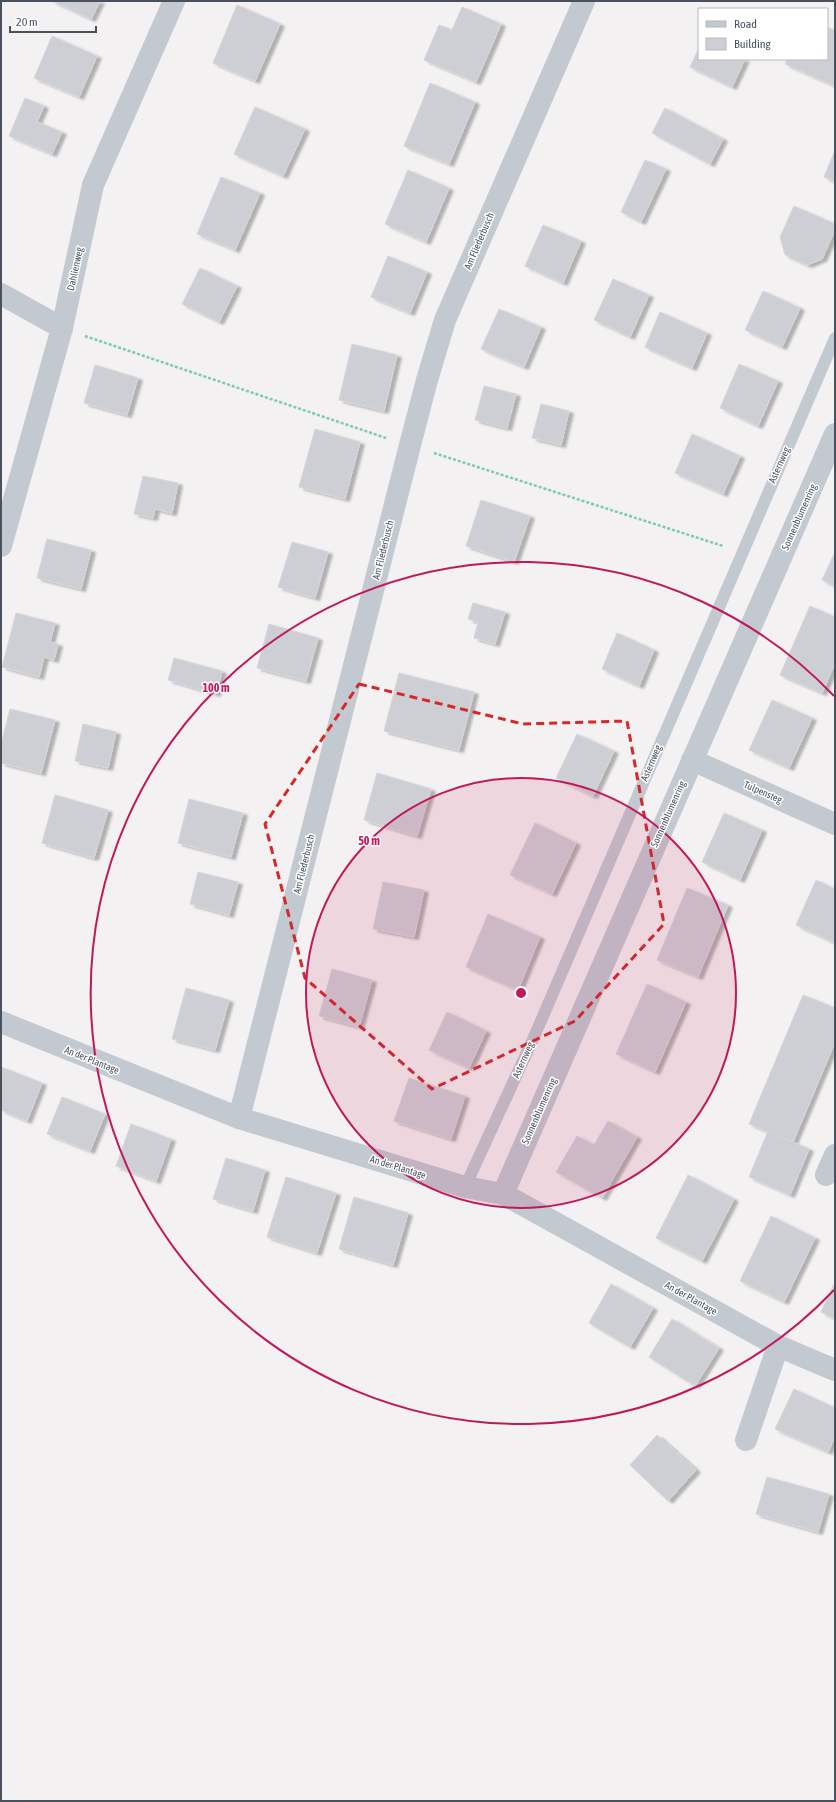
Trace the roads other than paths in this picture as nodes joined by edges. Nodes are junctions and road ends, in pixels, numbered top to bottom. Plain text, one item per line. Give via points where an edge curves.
1 (174, 1) edge
2 (584, 1) edge
3 (1, 294) edge
4 (62, 328) junction
5 (835, 338) edge
6 (835, 434) edge
7 (1, 546) edge
8 (692, 760) junction
9 (835, 824) edge
10 (1, 1022) edge
11 (239, 1118) junction
12 (835, 1155) edge
13 (826, 1175) dead end
14 (465, 1187) junction
15 (503, 1194) junction
16 (778, 1346) junction
17 (835, 1370) edge
18 (746, 1440) dead end

1 - 4 street, Dahlienweg via 93,185
2 - 11 street, Am Fliederbusch via 445,320 412,438
3 - 4 street
4 - 7 street, Dahlienweg
5 - 14 lane, Asternweg via 534,1037
6 - 8 street, Sonnenblumenring
8 - 9 street, Tulpensteg
8 - 15 street, Sonnenblumenring
10 - 11 street, An der Plantage
11 - 14 street, An der Plantage
12 - 13 street
14 - 15 street, An der Plantage
15 - 16 street, An der Plantage
16 - 17 street, An der Plantage
16 - 18 street

